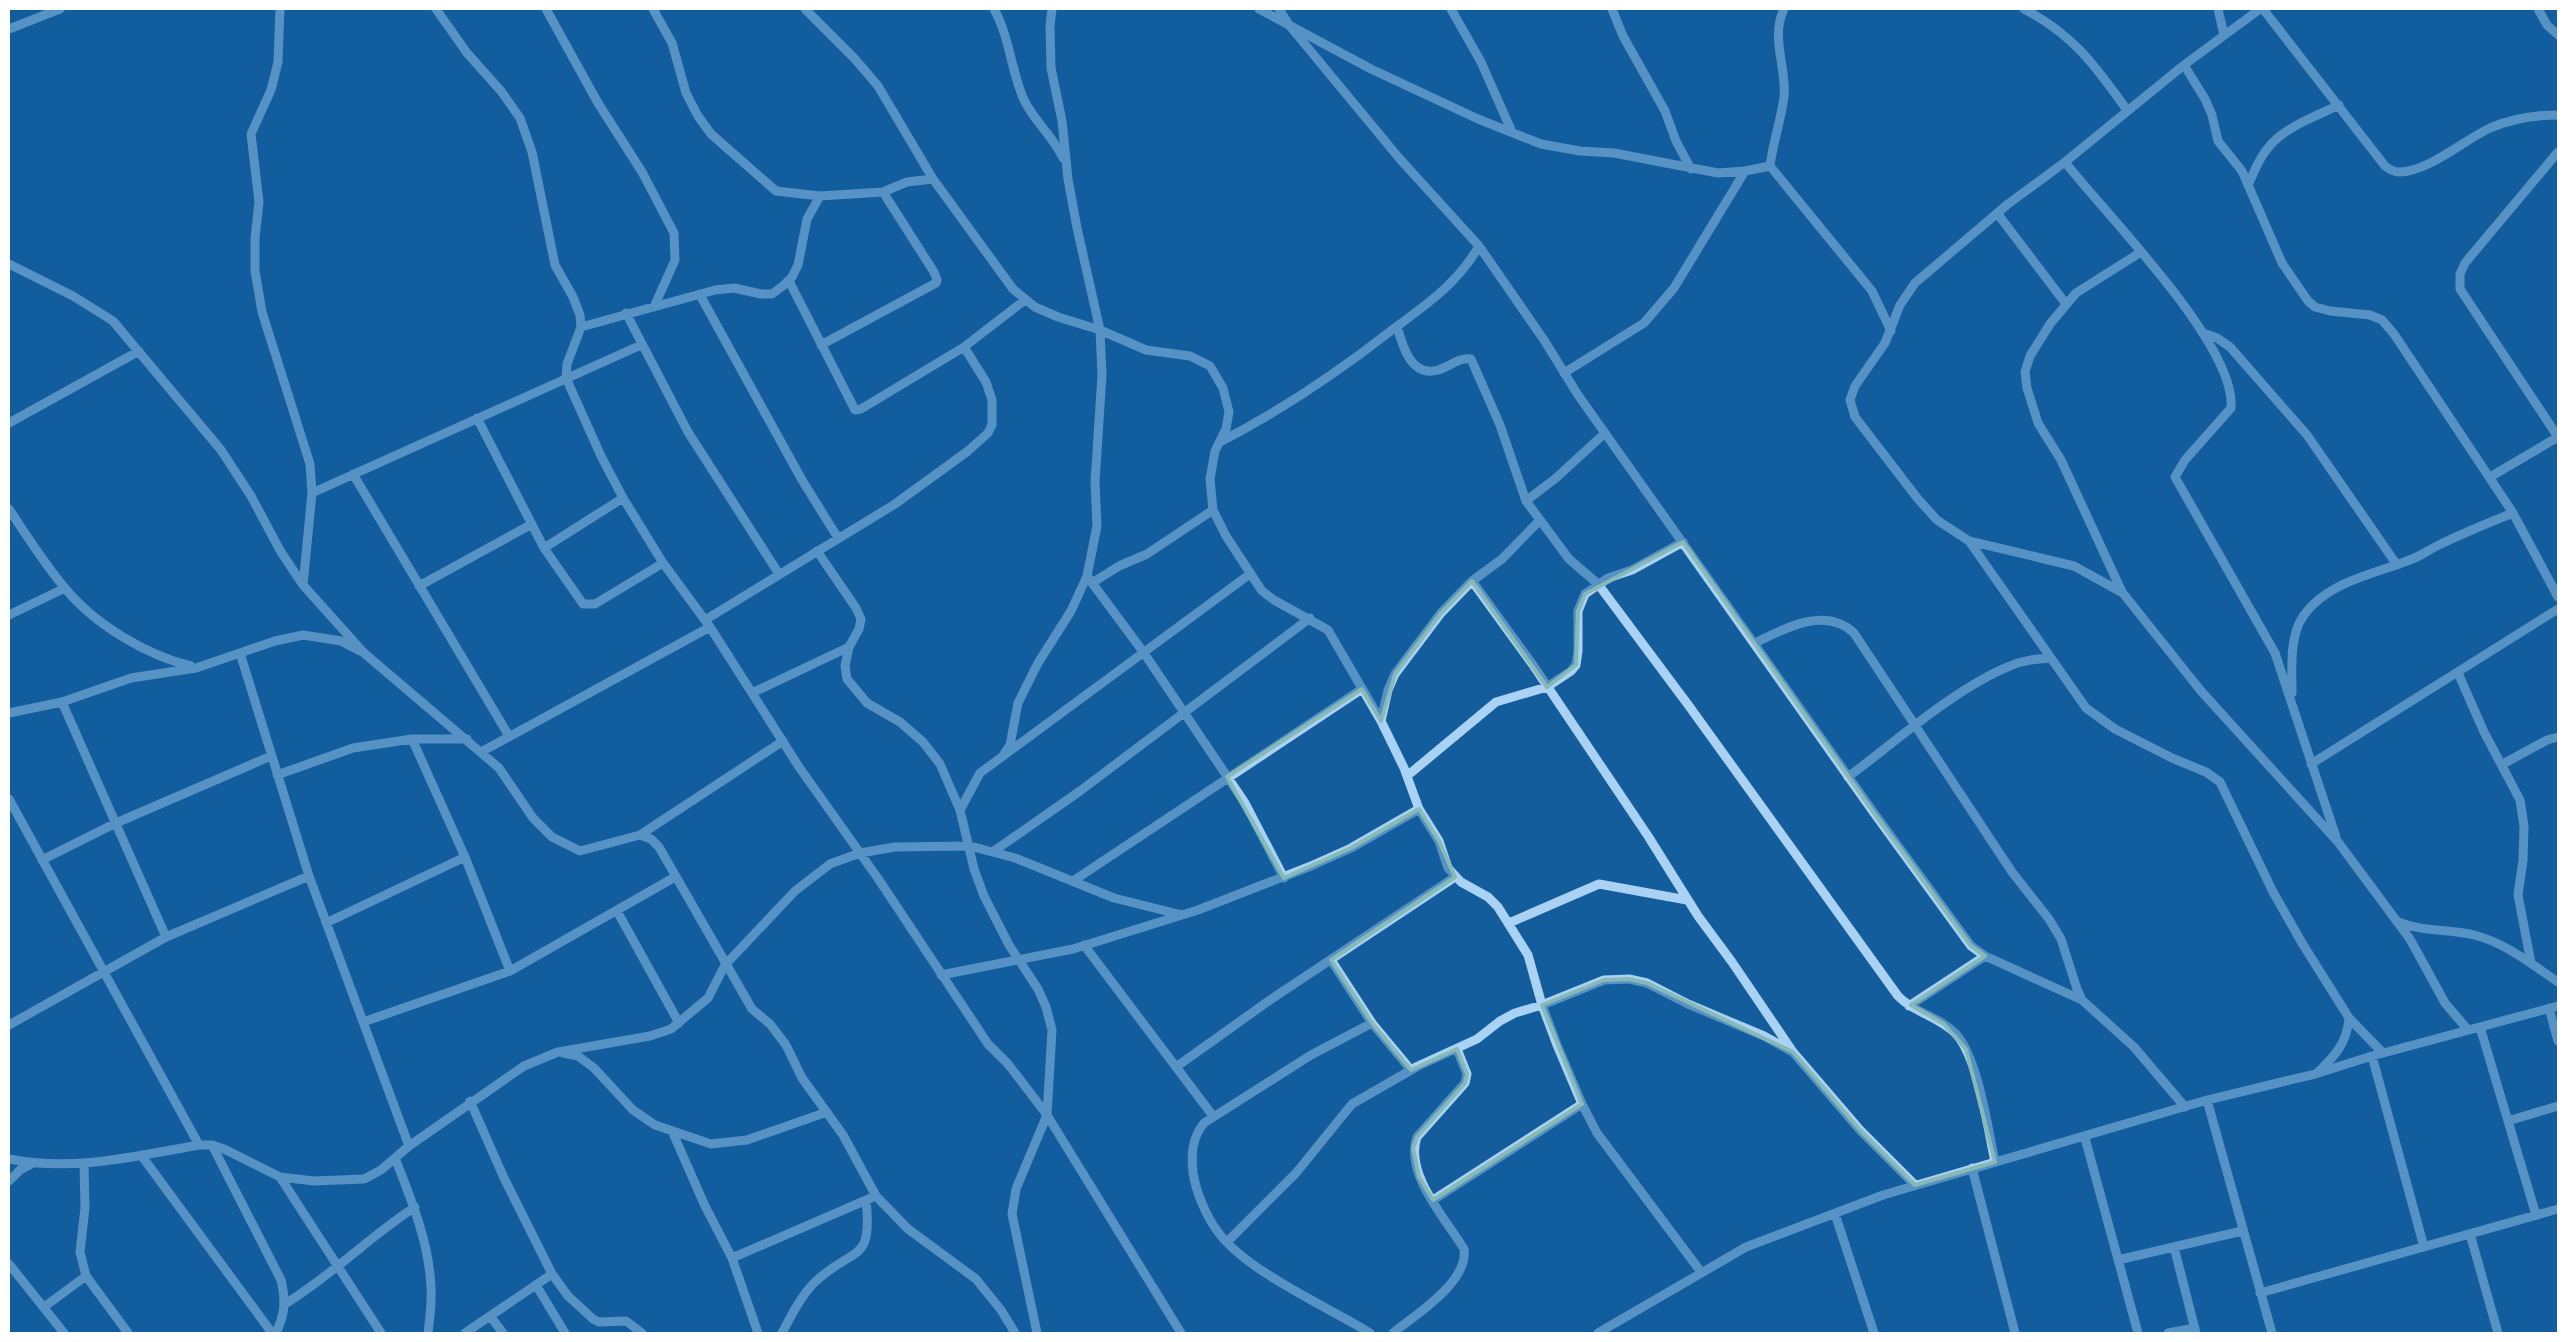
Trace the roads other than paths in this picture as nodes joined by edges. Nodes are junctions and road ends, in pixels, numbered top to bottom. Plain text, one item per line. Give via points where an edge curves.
1 (60, 9) edge
2 (280, 9) edge
3 (436, 9) edge
4 (546, 9) edge
5 (653, 9) edge
6 (804, 9) edge
7 (994, 9) edge
8 (1052, 9) edge
9 (1259, 9) edge
10 (1279, 9) edge
11 (1451, 9) edge
12 (1612, 9) edge
13 (1784, 9) edge
14 (2024, 9) edge
15 (2218, 9) edge
16 (2262, 9) edge
17 (2538, 9) edge
18 (1289, 25) junction
19 (9, 29) edge
20 (2224, 35) junction
21 (2558, 35) edge
22 (2184, 65) junction
23 (2338, 106) junction
24 (2127, 110) junction
25 (2558, 115) edge
26 (1512, 132) junction
27 (2558, 152) edge
28 (2065, 162) junction
29 (1770, 166) junction
30 (1067, 168) junction
31 (1690, 169) junction
32 (1745, 171) junction
33 (934, 179) junction
34 (2249, 183) junction
35 (884, 192) junction
36 (820, 196) junction
37 (1997, 213) junction
38 (1479, 246) junction
39 (2141, 252) junction
40 (9, 264) edge
41 (789, 281) junction
42 (700, 295) junction
43 (1025, 300) junction
44 (2066, 304) junction
45 (654, 307) junction
46 (626, 313) junction
47 (581, 326) junction
48 (1397, 326) junction
49 (1100, 330) junction
50 (1891, 331) junction
51 (2206, 334) junction
52 (641, 345) junction
53 (821, 345) junction
54 (964, 347) junction
55 (139, 351) junction
56 (1564, 373) junction
57 (566, 378) junction
58 (477, 418) junction
59 (9, 423) edge
60 (1605, 433) junction
61 (2558, 437) edge
62 (1220, 442) junction
63 (354, 474) junction
64 (2490, 477) junction
65 (312, 493) junction
66 (623, 498) junction
67 (1526, 501) junction
68 (9, 509) edge
69 (1213, 510) junction
70 (2513, 513) junction
71 (1540, 520) junction
72 (532, 524) junction
73 (838, 538) junction
74 (1969, 540) junction
75 (1683, 542) junction
76 (544, 548) junction
77 (817, 551) junction
78 (663, 563) junction
79 (2397, 564) junction
80 (779, 574) junction
81 (1250, 574) junction
82 (1090, 580) junction
83 (1472, 581) junction
84 (1598, 584) junction
85 (303, 585) junction
86 (419, 586) junction
87 (2555, 586) edge
88 (65, 588) junction
89 (2122, 592) junction
90 (2558, 597) edge
91 (2558, 609) edge
92 (9, 615) edge
93 (1310, 618) junction
94 (708, 623) junction
95 (1755, 643) junction
96 (849, 647) junction
97 (240, 653) junction
98 (364, 653) junction
99 (1144, 653) junction
100 (2051, 658) junction
101 (196, 668) junction
102 (2458, 673) junction
103 (1547, 687) junction
104 (1362, 689) junction
105 (752, 692) junction
106 (2292, 699) junction
107 (62, 702) junction
108 (1183, 712) junction
109 (9, 713) edge
110 (1381, 721) junction
111 (1916, 726) junction
112 (509, 736) junction
113 (2558, 737) edge
114 (412, 739) junction
115 (467, 739) junction
116 (783, 741) junction
117 (481, 752) junction
118 (1004, 754) junction
119 (271, 756) junction
120 (2311, 764) junction
121 (2503, 764) junction
122 (277, 775) junction
123 (1407, 776) junction
124 (1227, 777) junction
125 (1848, 777) junction
126 (9, 800) edge
127 (1419, 809) junction
128 (960, 810) junction
129 (116, 823) junction
130 (640, 835) junction
131 (2338, 842) junction
132 (970, 846) junction
133 (994, 851) junction
134 (860, 853) junction
135 (465, 857) junction
136 (42, 860) junction
137 (308, 876) junction
138 (675, 877) junction
139 (1455, 877) junction
140 (1284, 878) junction
141 (1073, 881) junction
142 (1687, 900) junction
143 (616, 910) junction
144 (1182, 915) junction
145 (2398, 922) junction
146 (326, 923) junction
147 (1509, 923) junction
148 (166, 937) junction
149 (1084, 945) junction
150 (1985, 956) junction
151 (1017, 960) junction
152 (1331, 960) junction
153 (2531, 964) junction
154 (724, 965) junction
155 (510, 971) junction
156 (104, 972) junction
157 (941, 975) junction
158 (2558, 982) edge
159 (2082, 1000) junction
160 (1542, 1005) junction
161 (1909, 1006) junction
162 (2554, 1007) edge
163 (2349, 1018) junction
164 (362, 1022) junction
165 (679, 1023) junction
166 (1372, 1023) junction
167 (9, 1025) edge
168 (2480, 1027) junction
169 (2468, 1030) junction
170 (2558, 1041) edge
171 (1457, 1049) junction
172 (558, 1052) junction
173 (1793, 1052) junction
174 (2383, 1053) junction
175 (2372, 1056) junction
176 (1176, 1067) junction
177 (1410, 1070) junction
178 (2315, 1074) junction
179 (2207, 1100) junction
180 (470, 1102) junction
181 (1582, 1104) junction
182 (2558, 1106) edge
183 (2184, 1107) junction
184 (827, 1112) junction
185 (1047, 1115) junction
186 (1213, 1116) junction
187 (2508, 1121) junction
188 (672, 1132) junction
189 (2085, 1138) junction
190 (212, 1144) junction
191 (199, 1145) junction
192 (409, 1146) junction
193 (141, 1155) junction
194 (395, 1158) junction
195 (9, 1159) edge
196 (1995, 1162) junction
197 (31, 1164) junction
198 (84, 1164) junction
199 (1972, 1168) junction
200 (280, 1177) junction
201 (9, 1181) edge
202 (1915, 1185) junction
203 (876, 1196) junction
204 (866, 1200) junction
205 (1433, 1200) junction
206 (415, 1207) junction
207 (2558, 1209) edge
208 (1835, 1214) junction
209 (2536, 1215) junction
210 (2242, 1231) junction
211 (2470, 1234) junction
212 (1226, 1242) junction
213 (2174, 1247) junction
214 (2424, 1247) junction
215 (732, 1258) junction
216 (2118, 1260) junction
217 (9, 1264) edge
218 (337, 1266) junction
219 (1701, 1272) junction
220 (552, 1274) junction
221 (86, 1276) junction
222 (536, 1285) junction
223 (2260, 1293) junction
224 (285, 1304) junction
225 (44, 1307) junction
226 (490, 1316) junction
227 (2196, 1331) edge
228 (64, 1333) edge
229 (128, 1333) edge
230 (272, 1333) edge
231 (276, 1333) edge
232 (381, 1333) edge
233 (428, 1333) edge
234 (465, 1333) edge
235 (503, 1333) edge
236 (565, 1333) edge
237 (642, 1333) edge
238 (758, 1333) edge
239 (782, 1333) edge
240 (1015, 1333) edge
241 (1037, 1333) edge
242 (1181, 1333) edge
243 (1370, 1333) edge
244 (1392, 1333) edge
245 (1598, 1333) edge
246 (1874, 1333) edge
247 (2014, 1333) edge
248 (2138, 1333) edge
249 (2168, 1333) edge
250 (2272, 1333) edge
251 (2498, 1333) edge

1 - 19 street
2 - 65 street via 278,62 271,90 251,134 259,202 255,270 262,312 310,464
3 - 47 street via 520,118 534,161 555,265 573,297
4 - 45 street via 674,233 676,260
5 - 36 street via 672,43 686,93 711,134 776,191
6 - 33 street via 878,86
7 - 30 street via 1026,103 1056,142
8 - 30 street via 1051,68
9 - 18 street
10 - 18 street
11 - 26 street via 1482,62
12 - 31 street
13 - 29 street via 1777,42 1784,94
14 - 24 street via 2050,22 2089,58
15 - 20 street
16 - 20 street
16 - 23 street
17 - 21 street via 2547,25
18 - 26 street via 1371,69
18 - 38 street via 1399,158
20 - 22 street
22 - 24 street
22 - 34 street via 2206,99 2218,141
23 - 25 street via 2385,166 2399,172 2426,165 2490,128 2520,118
23 - 34 street via 2289,130 2275,141 2267,148
24 - 28 street
26 - 31 street via 1541,144 1614,153
27 - 61 street via 2481,242 2460,274 2460,288
28 - 37 street
28 - 39 street
29 - 32 street
29 - 50 street via 1872,291
30 - 49 street
31 - 32 street via 1718,173
32 - 56 street via 1674,288 1644,323
33 - 35 street via 907,182
33 - 43 street via 1013,289
34 - 64 street via 2282,263 2308,301 2315,307 2330,311 2370,315 2382,320 2413,359 2450,421
35 - 36 street
35 - 53 street via 934,272 936,283
36 - 41 street via 806,219 798,265
37 - 44 street
37 - 50 street via 1915,283 1900,305
38 - 48 street via 1467,267 1450,285
38 - 56 street
39 - 44 street via 2076,293
39 - 51 street
40 - 55 street via 73,296 113,321
41 - 42 street via 772,294 734,288
41 - 53 street
42 - 45 street
42 - 73 street via 802,480
43 - 49 street via 1058,317
43 - 54 street
44 - 89 street via 2030,356 2025,372 2027,388 2038,423 2061,460
45 - 46 street
46 - 47 street
46 - 52 street
47 - 57 street via 567,364
48 - 62 street via 1310,391
48 - 67 street via 1405,354 1419,368 1437,371 1464,358 1471,359 1500,425
49 - 62 street via 1146,350 1190,356 1210,366 1223,388 1229,412
49 - 82 street via 1102,375 1095,482 1097,526
50 - 74 street via 1855,386 1850,400 1855,417 1937,520
51 - 79 street via 2230,346 2307,435
51 - 106 street via 2229,380 2231,408 2185,460 2175,477 2275,653
52 - 57 street
52 - 80 street via 688,432
53 - 54 street via 855,410 861,410
54 - 73 street via 986,382 992,400 992,425 988,433 895,504
55 - 59 street
55 - 85 street via 222,450
56 - 60 street
57 - 58 street
57 - 66 street
58 - 63 street
58 - 72 street
60 - 67 street
60 - 75 street
61 - 64 street
62 - 69 street via 1210,479
63 - 65 street
63 - 86 street
64 - 70 street
65 - 85 street
66 - 76 street
66 - 78 street
67 - 71 street
68 - 88 street
69 - 81 street
69 - 82 street via 1147,554
70 - 79 street
70 - 87 street
71 - 83 street via 1502,559
71 - 84 street via 1569,559
72 - 76 street
72 - 86 street
73 - 77 street
74 - 89 street via 2074,566
74 - 100 street
75 - 84 street via 1632,570
75 - 95 street
76 - 78 street via 577,598 589,605
77 - 80 street
77 - 96 street via 861,619
78 - 94 street
79 - 106 street via 2346,583 2320,599 2304,615 2292,660
80 - 94 street
81 - 93 street via 1262,591 1274,600
81 - 99 street
82 - 99 street
82 - 118 street via 1038,663 1018,702 1010,745
83 - 103 street
83 - 110 street via 1448,606 1395,674
84 - 103 street via 1585,594 1578,611 1576,665
84 - 161 street via 1898,996
85 - 98 street
86 - 112 street
87 - 90 street
88 - 92 street
88 - 101 street via 97,619 131,640 170,662
89 - 131 street via 2201,691
91 - 102 street
93 - 104 street via 1328,630
93 - 108 street
94 - 105 street
94 - 112 street
95 - 111 street via 1796,625 1823,620 1844,624 1854,633
95 - 125 street
96 - 105 street
96 - 128 street via 845,666 848,679 867,703 900,722 923,742 940,764
97 - 98 street via 303,635 341,642
97 - 101 street
97 - 119 street
98 - 115 street
99 - 108 street
99 - 118 street
100 - 111 street via 2010,666 1982,680
100 - 163 street via 2086,708 2115,729 2206,772 2220,782 2273,892
101 - 107 street via 131,678
102 - 120 street
102 - 121 street via 2484,732
103 - 123 street via 1496,702
103 - 142 street via 1648,836
104 - 110 street
104 - 124 street
105 - 116 street
106 - 120 street
107 - 109 street
107 - 129 street
108 - 124 street
108 - 133 street via 1080,791
110 - 123 street
111 - 125 street
111 - 159 street via 2012,872 2049,919 2061,940
112 - 117 street
113 - 121 street
114 - 115 street
114 - 122 street via 353,748
114 - 135 street
115 - 117 street
116 - 130 street
116 - 134 street
117 - 130 street via 499,768 533,818 552,838 569,847 580,851
118 - 128 street via 980,773
119 - 122 street
119 - 129 street
120 - 131 street
121 - 153 street via 2520,800 2524,826 2518,895
122 - 137 street
123 - 127 street
124 - 140 street via 1245,803
124 - 141 street
125 - 150 street via 1971,946
126 - 136 street
127 - 139 street via 1439,841 1448,868
127 - 140 street via 1351,848
128 - 132 street
129 - 136 street
129 - 148 street
130 - 138 street via 659,847
131 - 145 street
132 - 133 street
132 - 134 street via 895,847
132 - 151 street via 984,896
133 - 141 street
134 - 154 street via 830,864 795,891
134 - 157 street
135 - 146 street
135 - 155 street
136 - 156 street
137 - 146 street
137 - 148 street
138 - 143 street
138 - 154 street
139 - 147 street via 1488,897
139 - 152 street
140 - 144 street
141 - 144 street via 1114,898
142 - 147 street via 1599,884
142 - 173 street
143 - 155 street
143 - 165 street
144 - 149 street
145 - 153 street via 2417,929 2475,935 2516,952
145 - 169 street via 2445,1003
146 - 164 street
147 - 160 street via 1528,955
148 - 156 street
149 - 151 street
149 - 176 street
150 - 159 street
150 - 161 street
151 - 157 street
151 - 185 street via 1038,989 1052,1030
152 - 166 street
152 - 176 street
153 - 158 street
154 - 165 street via 708,998
154 - 184 street via 752,1009 770,1024 786,1045 802,1078
155 - 164 street
156 - 167 street
156 - 191 street
157 - 185 street via 988,1044 1008,1064
159 - 183 street via 2134,1047
160 - 171 street via 1515,1013
160 - 173 street via 1604,980 1628,979 1647,983
160 - 181 street
161 - 196 street via 1944,1024 1966,1049
162 - 168 street
162 - 170 street
163 - 174 street
163 - 178 street via 2348,1034 2341,1049
164 - 192 street
165 - 172 street via 650,1036
166 - 177 street
166 - 186 street via 1310,1055
168 - 169 street
168 - 187 street
169 - 174 street
171 - 177 street
171 - 205 street via 1467,1074 1465,1083 1417,1137 1413,1148 1419,1177
172 - 180 street via 524,1066
172 - 188 street via 578,1056 594,1068 633,1110
173 - 202 street via 1860,1130
174 - 175 street
175 - 178 street
175 - 214 street
176 - 186 street
177 - 212 street via 1352,1104 1296,1172
178 - 179 street
179 - 183 street
179 - 210 street
180 - 192 street
180 - 220 street
181 - 205 street
181 - 219 street via 1598,1133
182 - 187 street
183 - 189 street
184 - 188 street via 747,1140 711,1144
184 - 203 street
185 - 241 street via 1016,1188 1012,1214
185 - 242 street
186 - 212 street via 1195,1134 1192,1164 1201,1200
187 - 209 street
188 - 215 street
189 - 196 street
189 - 216 street
190 - 191 street
190 - 200 street
190 - 224 street via 281,1280
191 - 193 street
192 - 194 street
193 - 198 street
193 - 230 street
194 - 200 street via 364,1179 314,1181
194 - 206 street
195 - 197 street
196 - 199 street
197 - 198 street
197 - 201 street
198 - 221 street via 80,1252
199 - 202 street
199 - 247 street
200 - 218 street
202 - 208 street
203 - 204 street
203 - 240 street via 908,1229 976,1279
204 - 215 street
204 - 239 street via 869,1230 864,1245 816,1281 792,1313
205 - 244 street via 1464,1249 1464,1262 1457,1277 1443,1293
206 - 218 street via 384,1227
206 - 233 street via 431,1288
207 - 209 street
208 - 219 street via 1746,1247
208 - 246 street
209 - 211 street
210 - 213 street
210 - 223 street
211 - 214 street
211 - 251 street
212 - 243 street via 1288,1286
213 - 216 street
213 - 227 street
214 - 223 street
215 - 238 street
216 - 248 street
217 - 225 street
218 - 224 street via 313,1287
218 - 232 street
219 - 245 street
220 - 222 street
220 - 237 street via 568,1296 593,1319 599,1322 626,1321
221 - 225 street
221 - 229 street
222 - 226 street
222 - 236 street
223 - 250 street
224 - 231 street
225 - 228 street
226 - 234 street
226 - 235 street
227 - 249 street

